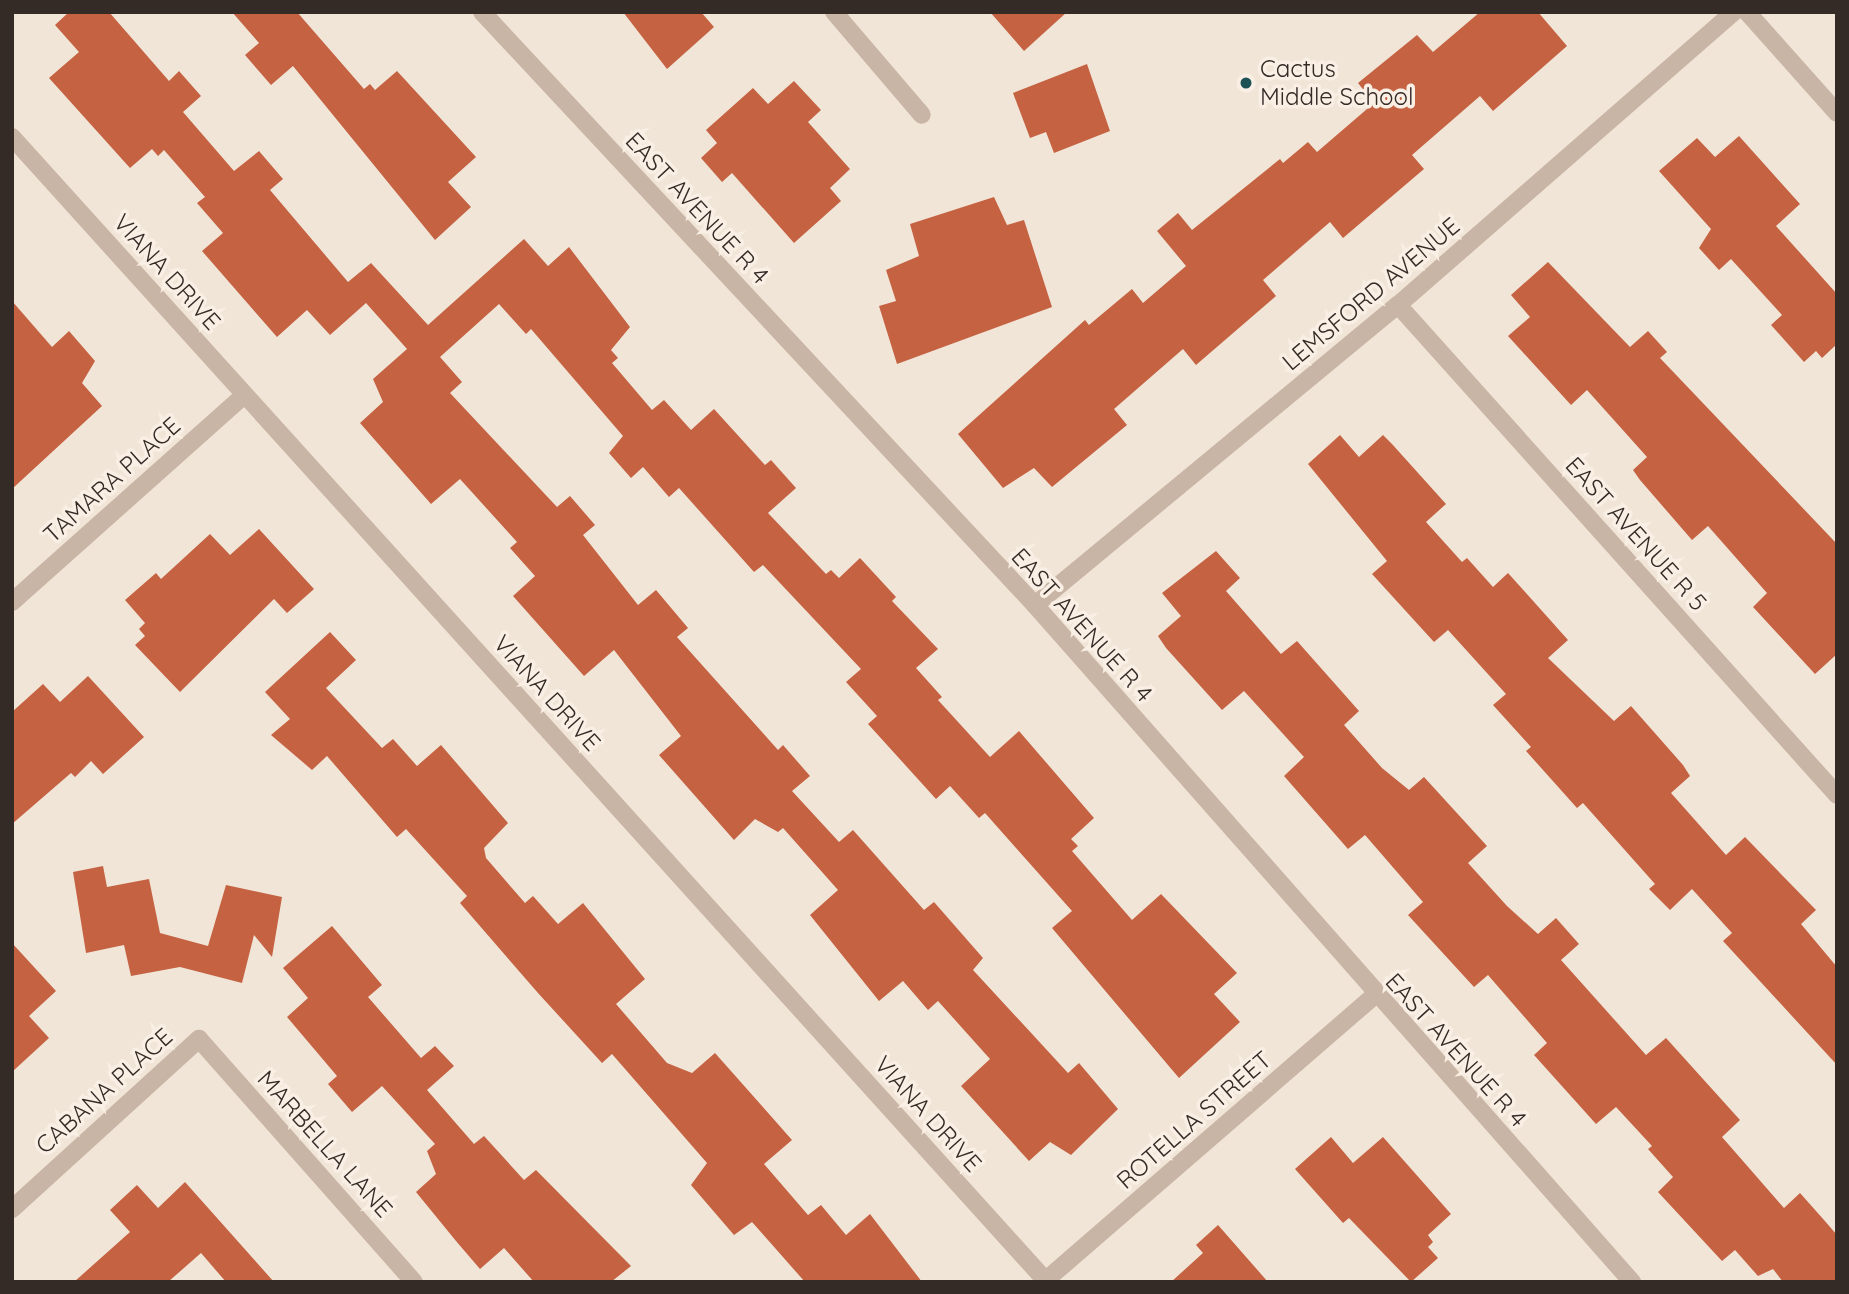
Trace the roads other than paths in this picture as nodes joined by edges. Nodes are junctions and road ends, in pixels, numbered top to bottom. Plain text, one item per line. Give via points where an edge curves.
1 (482, 12) edge
2 (834, 12) edge
3 (1734, 12) edge
4 (1747, 12) edge
5 (1837, 113) edge
6 (922, 115) dead end
7 (12, 137) edge
8 (1398, 305) junction
9 (244, 395) junction
10 (12, 601) edge
11 (1035, 606) junction
12 (1837, 795) edge
13 (1374, 996) junction
14 (199, 1039) joint
15 (12, 1209) edge
16 (1046, 1281) edge
17 (414, 1282) edge
18 (1632, 1282) edge

1 - 11 street, EAST AVENUE R 4
2 - 6 street
3 - 8 street, LEMSFORD AVENUE
4 - 5 street
7 - 9 street, VIANA DRIVE
8 - 11 street, LEMSFORD AVENUE
8 - 12 street, EAST AVENUE R 5
9 - 10 street, TAMARA PLACE
9 - 16 street, VIANA DRIVE
11 - 13 street, EAST AVENUE R 4
13 - 16 street, ROTELLA STREET
13 - 18 street, EAST AVENUE R 4
14 - 15 street, CABANA PLACE
14 - 17 street, MARBELLA LANE

